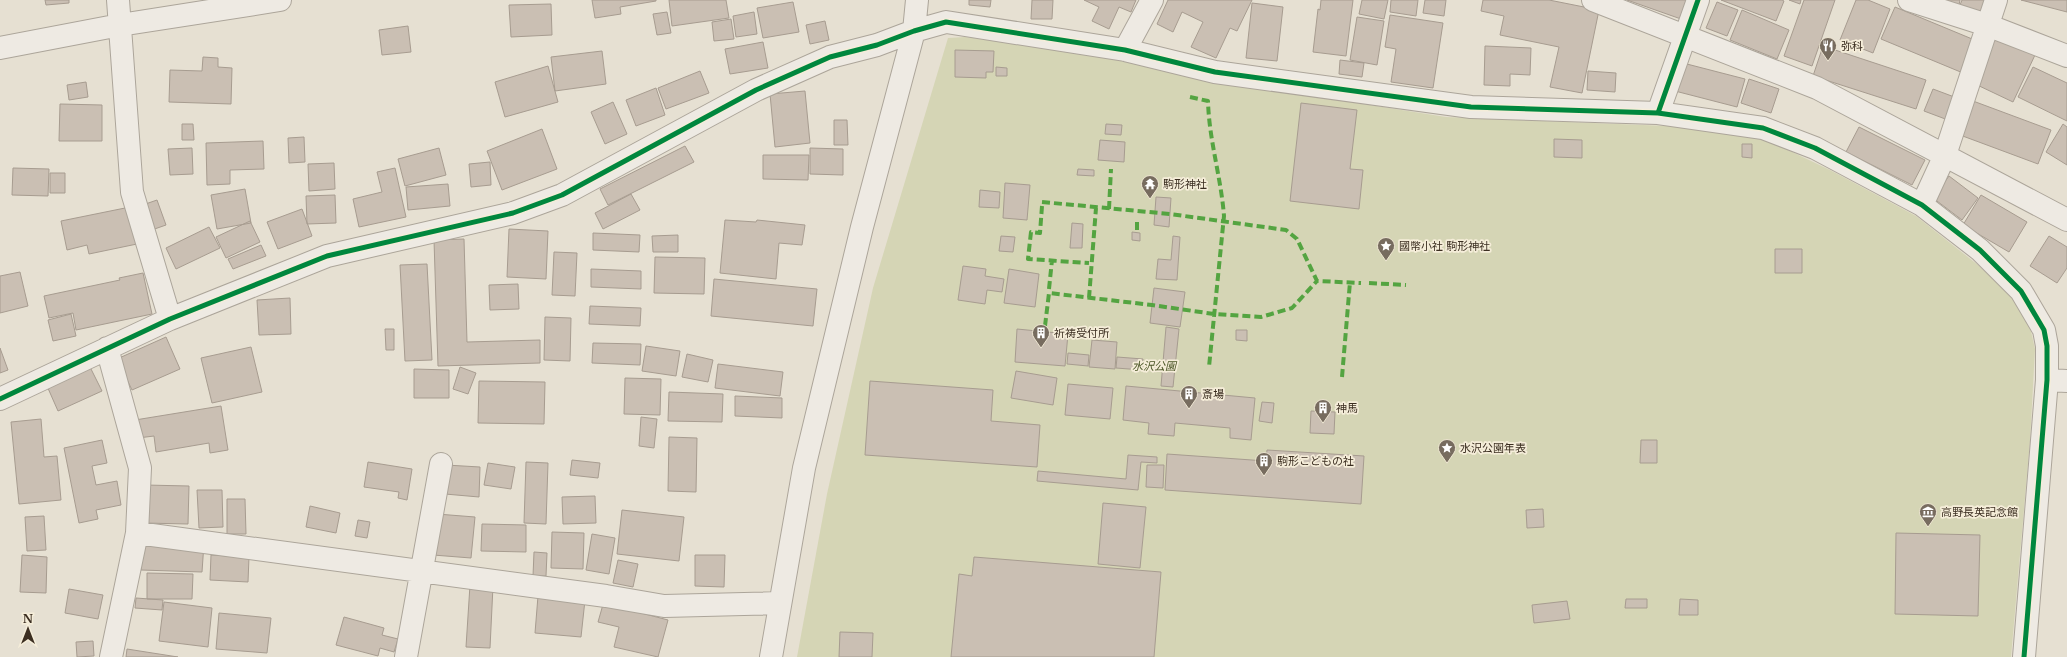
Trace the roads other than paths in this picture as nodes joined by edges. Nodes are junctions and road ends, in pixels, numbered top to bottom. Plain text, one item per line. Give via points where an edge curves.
1 (118, 0) edge
2 (280, 0) edge
3 (917, 0) edge
4 (1152, 0) edge
5 (1593, 0) edge
6 (1698, 0) edge
7 (1909, 0) edge
8 (1996, 0) edge
9 (120, 25) junction
10 (1987, 25) junction
11 (914, 31) junction
12 (1686, 35) junction
13 (0, 48) edge
14 (1125, 50) junction
15 (2067, 56) edge
16 (1658, 113) junction
17 (1944, 155) junction
18 (1922, 205) junction
19 (2067, 220) edge
20 (170, 319) junction
21 (107, 348) junction
22 (2057, 380) edge
23 (0, 399) edge
24 (441, 464) dead end
25 (137, 533) junction
26 (420, 571) junction
27 (780, 603) junction
28 (111, 657) edge
29 (406, 657) edge
30 (770, 657) edge
31 (2024, 657) edge

1 - 9 street
2 - 9 street
3 - 11 street
4 - 14 street
5 - 12 street
6 - 12 street
7 - 10 street
8 - 10 street
9 - 13 street
9 - 20 street via 132,192
10 - 15 street
10 - 17 street
11 - 14 street via 946,22
11 - 20 street via 877,45 830,57 756,90 562,195 513,213 327,256
11 - 27 street via 862,226 804,468
12 - 16 street
12 - 17 street via 1817,88
14 - 16 street via 1215,72 1471,107
16 - 18 street via 1763,128 1815,148
17 - 18 street
17 - 19 street
18 - 22 street via 1980,250 2021,292 2044,330
20 - 21 street
21 - 23 street
21 - 25 street via 140,468
22 - 31 street
24 - 26 street
25 - 26 street
25 - 28 street
26 - 27 street via 664,606
26 - 29 street
27 - 30 street

